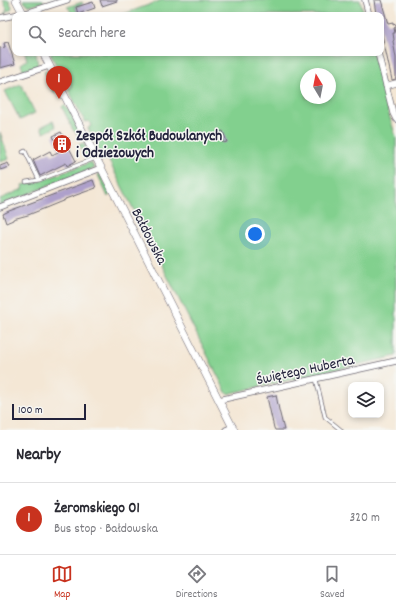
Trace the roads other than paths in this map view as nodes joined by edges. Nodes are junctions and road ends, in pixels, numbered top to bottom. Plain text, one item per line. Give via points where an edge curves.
1 (16, 0) edge
2 (64, 0) edge
3 (365, 0) edge
4 (22, 12) edge
5 (29, 12) edge
6 (368, 12) edge
7 (12, 16) edge
8 (0, 18) edge
9 (44, 56) edge
10 (379, 56) edge
11 (49, 66) junction
12 (0, 82) edge
13 (396, 84) edge
14 (386, 86) junction
15 (396, 119) edge
16 (24, 152) dead end
17 (96, 158) junction
18 (101, 168) junction
19 (39, 180) junction
20 (26, 182) dead end
21 (0, 207) edge
22 (396, 361) edge
23 (316, 379) junction
24 (219, 400) junction
25 (231, 429) edge
26 (341, 430) edge

1 - 4 street
2 - 5 street
3 - 6 street
7 - 8 street
9 - 11 street, Bałdowska
10 - 14 street
11 - 12 street
11 - 17 street, Bałdowska
13 - 14 street
14 - 15 street
16 - 19 lane
17 - 18 street, Bałdowska
17 - 19 lane
18 - 21 street
18 - 24 street, Bałdowska
19 - 20 lane
22 - 23 street, Świętego Huberta
23 - 24 street, Świętego Huberta
23 - 26 lane via 326,417
24 - 25 street, Bałdowska

